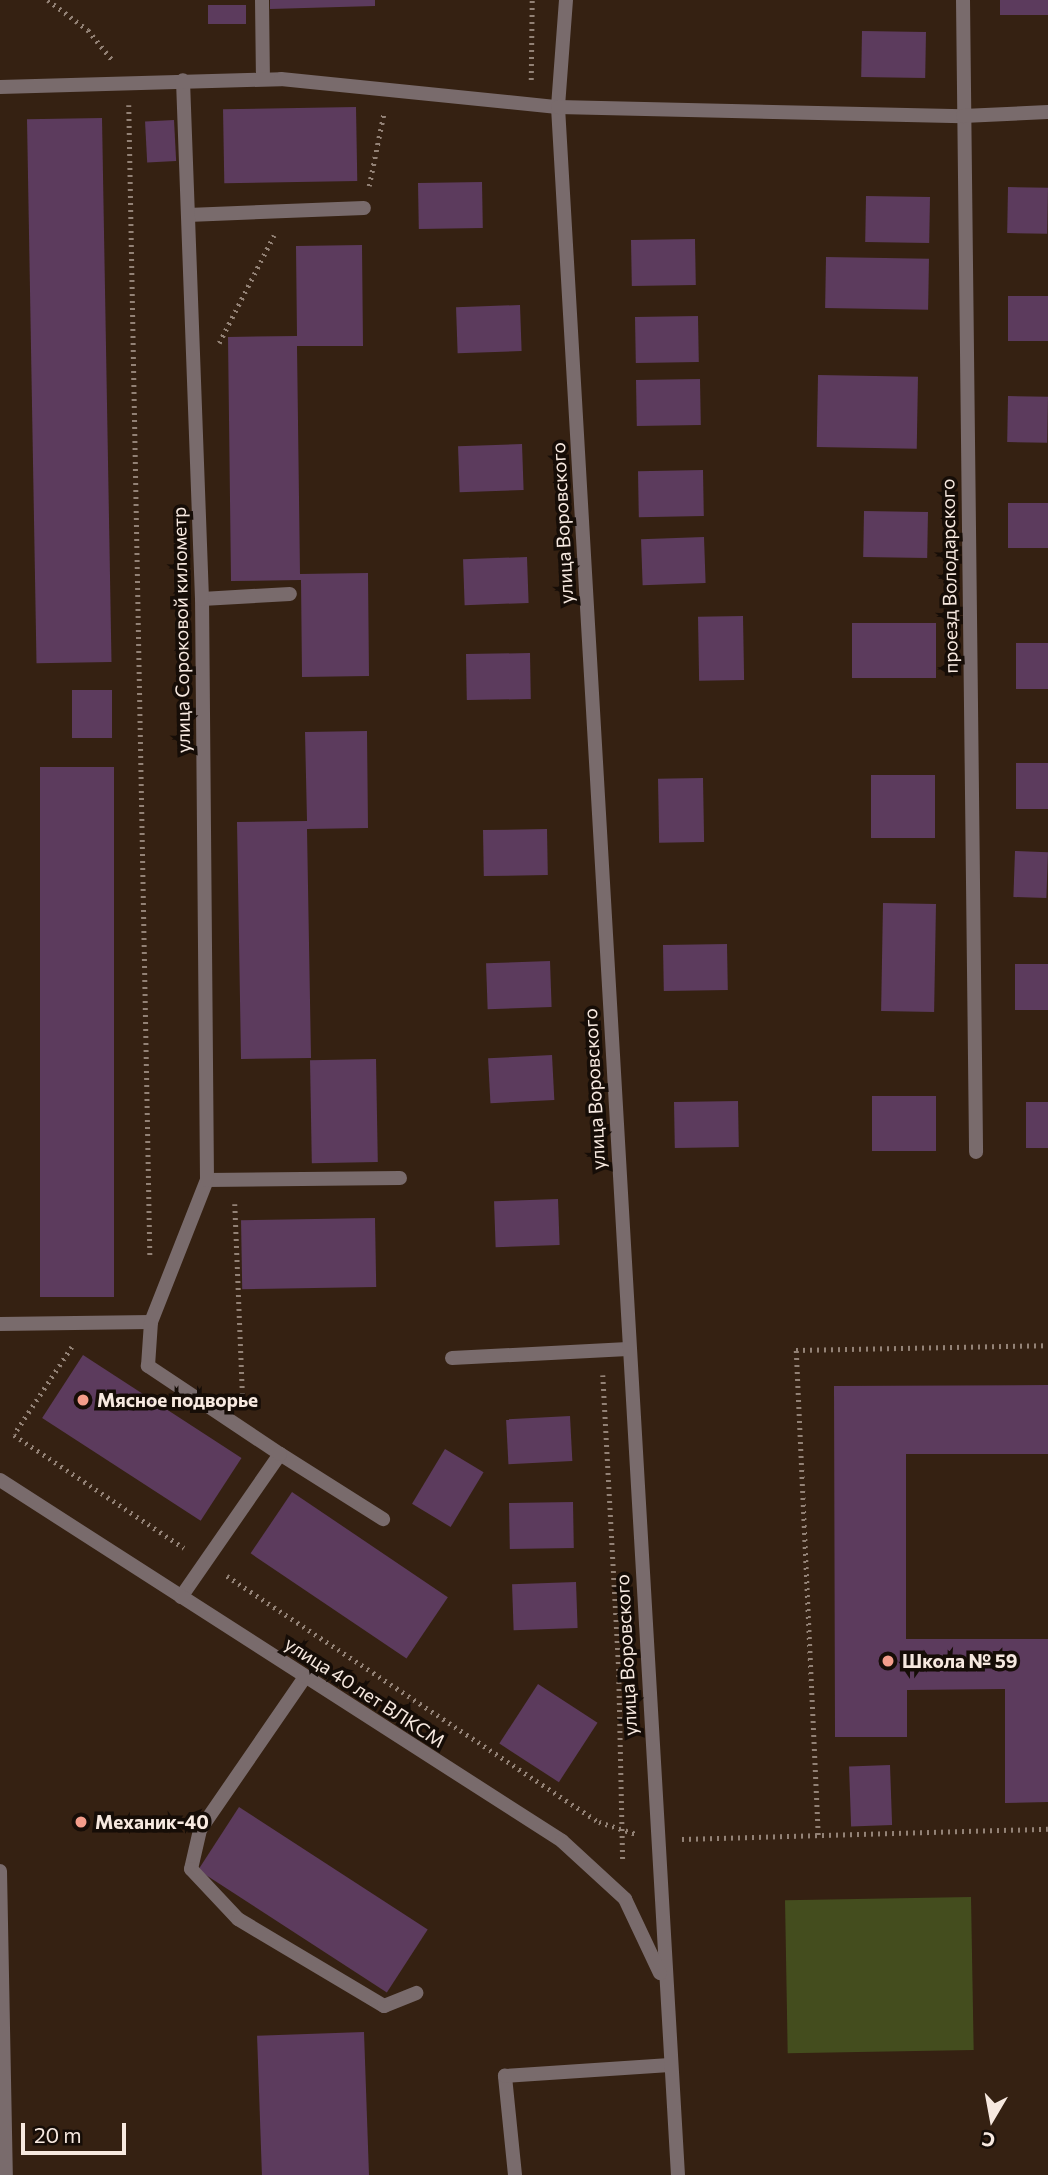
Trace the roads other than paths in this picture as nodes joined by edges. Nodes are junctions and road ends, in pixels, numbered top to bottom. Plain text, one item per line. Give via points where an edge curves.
1 (262, 0) edge
2 (566, 0) edge
3 (963, 0) edge
4 (263, 79) junction
5 (183, 80) junction
6 (0, 87) edge
7 (558, 107) junction
8 (1048, 112) edge
9 (963, 116) junction
10 (364, 208) road end
11 (188, 215) junction
12 (290, 594) dead end
13 (202, 599) junction
14 (976, 1152) dead end
15 (400, 1178) dead end
16 (207, 1180) junction
17 (151, 1322) junction
18 (0, 1324) edge
19 (628, 1349) junction
20 (452, 1358) dead end
21 (280, 1454) junction
22 (0, 1480) edge
23 (383, 1519) dead end
24 (181, 1597) junction
25 (305, 1677) junction
26 (0, 1871) edge
27 (664, 1980) junction
28 (417, 1993) dead end
29 (670, 2065) junction
30 (6, 2175) edge
31 (515, 2175) edge
32 (678, 2175) edge

1 - 4 street
2 - 7 street, улица Воровского
3 - 9 street, проезд Володарского
4 - 5 street
4 - 7 street
5 - 6 street
5 - 11 street, улица Сороковой километр
7 - 9 street
7 - 19 street, улица Воровского
8 - 9 street
9 - 14 street, проезд Володарского
10 - 11 street
11 - 13 street, улица Сороковой километр
12 - 13 street
13 - 16 street, улица Сороковой километр
15 - 16 street
16 - 17 street
17 - 18 street
17 - 21 street via 148,1366
19 - 20 street
19 - 27 street, улица Воровского
21 - 23 street
21 - 24 street
22 - 24 street, улица 40 лет ВЛКСМ
24 - 25 street, улица 40 лет ВЛКСМ
25 - 27 street, улица 40 лет ВЛКСМ via 562,1842 625,1899
25 - 28 street via 200,1830 191,1869 238,1919 384,2006
26 - 30 street
27 - 29 street, улица Воровского
29 - 31 street via 505,2076
29 - 32 street, улица Воровского

